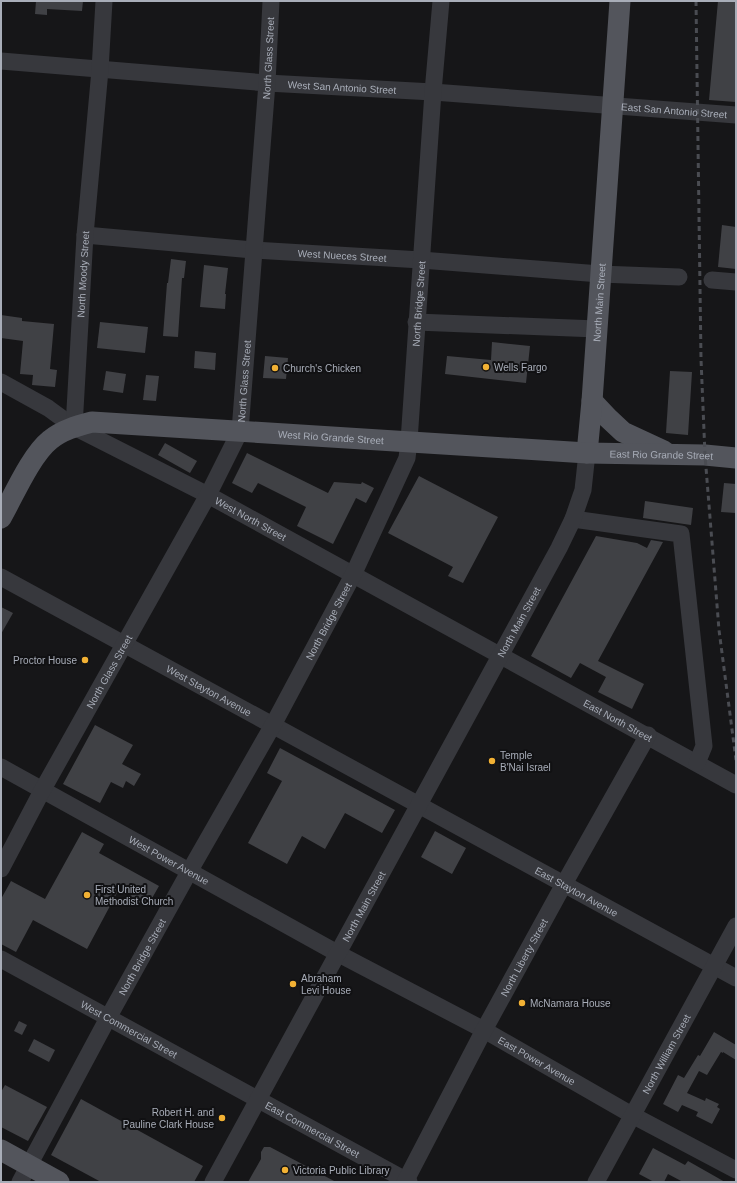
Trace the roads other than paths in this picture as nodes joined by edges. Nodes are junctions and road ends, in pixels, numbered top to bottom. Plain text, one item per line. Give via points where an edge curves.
1 (104, 1) edge
2 (271, 1) edge
3 (441, 1) edge
4 (620, 1) edge
5 (1, 61) edge
6 (100, 70) junction
7 (267, 83) junction
8 (433, 92) junction
9 (612, 107) junction
10 (736, 115) edge
11 (85, 235) junction
12 (254, 250) junction
13 (421, 260) junction
14 (600, 274) junction
15 (679, 277) dead end
16 (712, 280) dead end
17 (736, 282) edge
18 (416, 322) junction
19 (597, 329) junction
20 (1, 382) edge
21 (592, 401) junction
22 (74, 427) junction
23 (240, 431) junction
24 (409, 441) junction
25 (588, 453) junction
26 (672, 455) junction
27 (736, 458) edge
28 (208, 495) junction
29 (1, 518) edge
30 (573, 519) junction
31 (353, 575) junction
32 (1, 577) edge
33 (124, 644) junction
34 (500, 656) junction
35 (273, 725) junction
36 (648, 735) junction
37 (698, 763) junction
38 (1, 766) edge
39 (736, 785) edge
40 (43, 789) junction
41 (417, 806) junction
42 (1, 868) edge
43 (189, 872) junction
44 (564, 884) junction
45 (736, 926) edge
46 (337, 953) junction
47 (1, 958) edge
48 (714, 966) junction
49 (736, 978) edge
50 (108, 1018) junction
51 (484, 1030) junction
52 (258, 1100) junction
53 (632, 1115) junction
54 (1, 1150) edge
55 (736, 1170) edge
56 (25, 1174) edge
57 (406, 1181) edge
58 (59, 1182) edge
59 (213, 1182) edge
60 (596, 1182) edge

1 - 6 street, North Moody Street
2 - 7 street, North Glass Street
3 - 8 street, North Bridge Street
4 - 9 main road, North Main Street
5 - 6 street, West San Antonio Street
6 - 7 street, West San Antonio Street
6 - 11 street, North Moody Street
7 - 8 street, West San Antonio Street
7 - 12 street, North Glass Street
8 - 9 street, West San Antonio Street
8 - 13 street, North Bridge Street
9 - 10 street, East San Antonio Street
9 - 14 main road, North Main Street
11 - 12 street, West Nueces Street
11 - 22 street, North Moody Street
12 - 13 street, West Nueces Street
12 - 23 street, North Glass Street
13 - 14 street, West Nueces Street
13 - 18 street, North Bridge Street
14 - 15 street, West Nueces Street
14 - 19 main road, North Main Street
16 - 17 street
18 - 19 street
18 - 24 street, North Bridge Street
19 - 21 main road, North Main Street
20 - 22 street, West North Street via 48,408
21 - 25 main road, North Main Street
21 - 26 main road via 624,432
22 - 23 main road, West Rio Grande Street via 92,422
22 - 28 street, West North Street
22 - 29 main road via 50,440 36,455
23 - 24 main road, West Rio Grande Street
23 - 28 street, North Glass Street
24 - 25 main road, West Rio Grande Street
24 - 31 street, North Bridge Street via 406,458
25 - 26 main road, East Rio Grande Street
25 - 30 street, North Main Street via 582,490
26 - 27 main road, East Rio Grande Street
28 - 31 street, West North Street
28 - 33 street, North Glass Street
30 - 34 street, North Main Street
30 - 37 street via 681,534 704,746
31 - 34 street, West North Street
31 - 35 street, North Bridge Street
32 - 33 street, West Stayton Avenue
33 - 35 street, West Stayton Avenue
33 - 40 street, North Glass Street
34 - 36 street, East North Street
34 - 41 street, North Main Street
35 - 41 street, West Stayton Avenue
35 - 43 street, North Bridge Street
36 - 37 street, East North Street
36 - 44 street, North Liberty Street
37 - 39 street, East North Street
38 - 40 street, West Power Avenue
40 - 42 street, North Glass Street
40 - 43 street, West Power Avenue
41 - 44 street, East Stayton Avenue
41 - 46 street, North Main Street
43 - 46 street, West Power Avenue
43 - 50 street, North Bridge Street
44 - 48 street, East Stayton Avenue
44 - 51 street, North Liberty Street
45 - 48 street, North William Street
46 - 51 street, East Power Avenue
46 - 52 street, North Main Street
47 - 50 street, West Commercial Street
48 - 49 street, East Stayton Avenue
48 - 53 street, North William Street
50 - 52 street, West Commercial Street
50 - 56 street, North Bridge Street
51 - 53 street, East Power Avenue
51 - 57 street, North Liberty Street
52 - 57 street, East Commercial Street
52 - 59 street, North Main Street
53 - 55 street, East Power Avenue
53 - 60 street, North William Street
54 - 56 main road
56 - 58 main road

